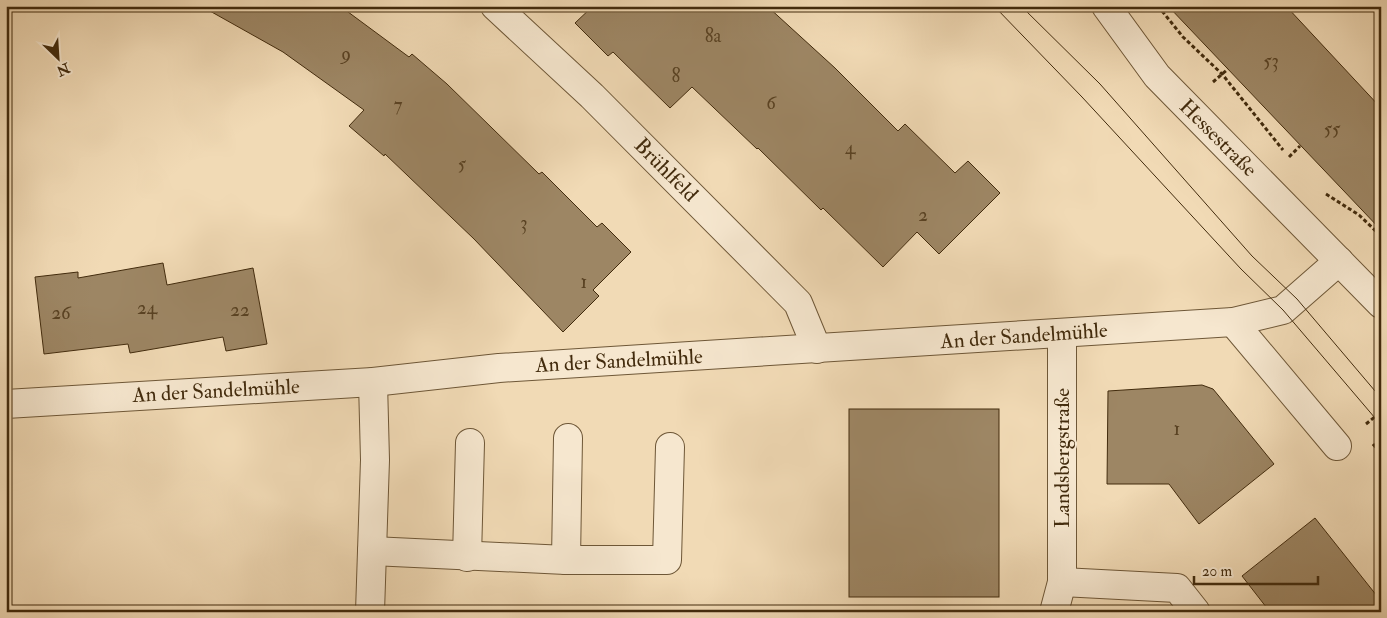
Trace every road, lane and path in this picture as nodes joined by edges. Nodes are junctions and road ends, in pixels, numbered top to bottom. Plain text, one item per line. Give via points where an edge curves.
1 (495, 6) edge
2 (1106, 6) edge
3 (1158, 6) edge
4 (1300, 146) dead end
5 (1289, 157) junction
6 (1295, 163) dead end
7 (1324, 193) dead end
8 (1381, 236) edge
9 (1339, 261) junction
10 (1381, 304) edge
11 (1233, 322) junction
12 (1062, 334) junction
13 (817, 349) junction
14 (373, 382) junction
15 (6, 404) edge
16 (568, 438) dead end
17 (470, 443) dead end
18 (670, 446) dead end
19 (1337, 446) dead end
20 (372, 551) junction
21 (467, 557) junction
22 (566, 560) junction
23 (1062, 582) junction
24 (370, 612) edge
25 (1054, 612) edge
26 (1196, 612) edge

1 - 13 street, Brühlfeld via 592,96 798,303
2 - 9 street, Hessestraße via 1157,76
3 - 5 path via 1183,37 1222,74
4 - 5 path
5 - 6 path
7 - 8 path via 1359,215
9 - 10 street, Hessestraße
9 - 11 street, An der Sandelmühle via 1283,310
11 - 12 street, An der Sandelmühle
11 - 19 street
12 - 13 street, An der Sandelmühle
12 - 23 street, Landsbergstraße
13 - 14 street, An der Sandelmühle via 499,368
14 - 15 street, An der Sandelmühle
14 - 20 street
16 - 22 street
17 - 21 street
18 - 22 street via 667,560
20 - 21 street
20 - 24 street
21 - 22 street
23 - 25 street, Landsbergstraße
23 - 26 street via 1177,588

